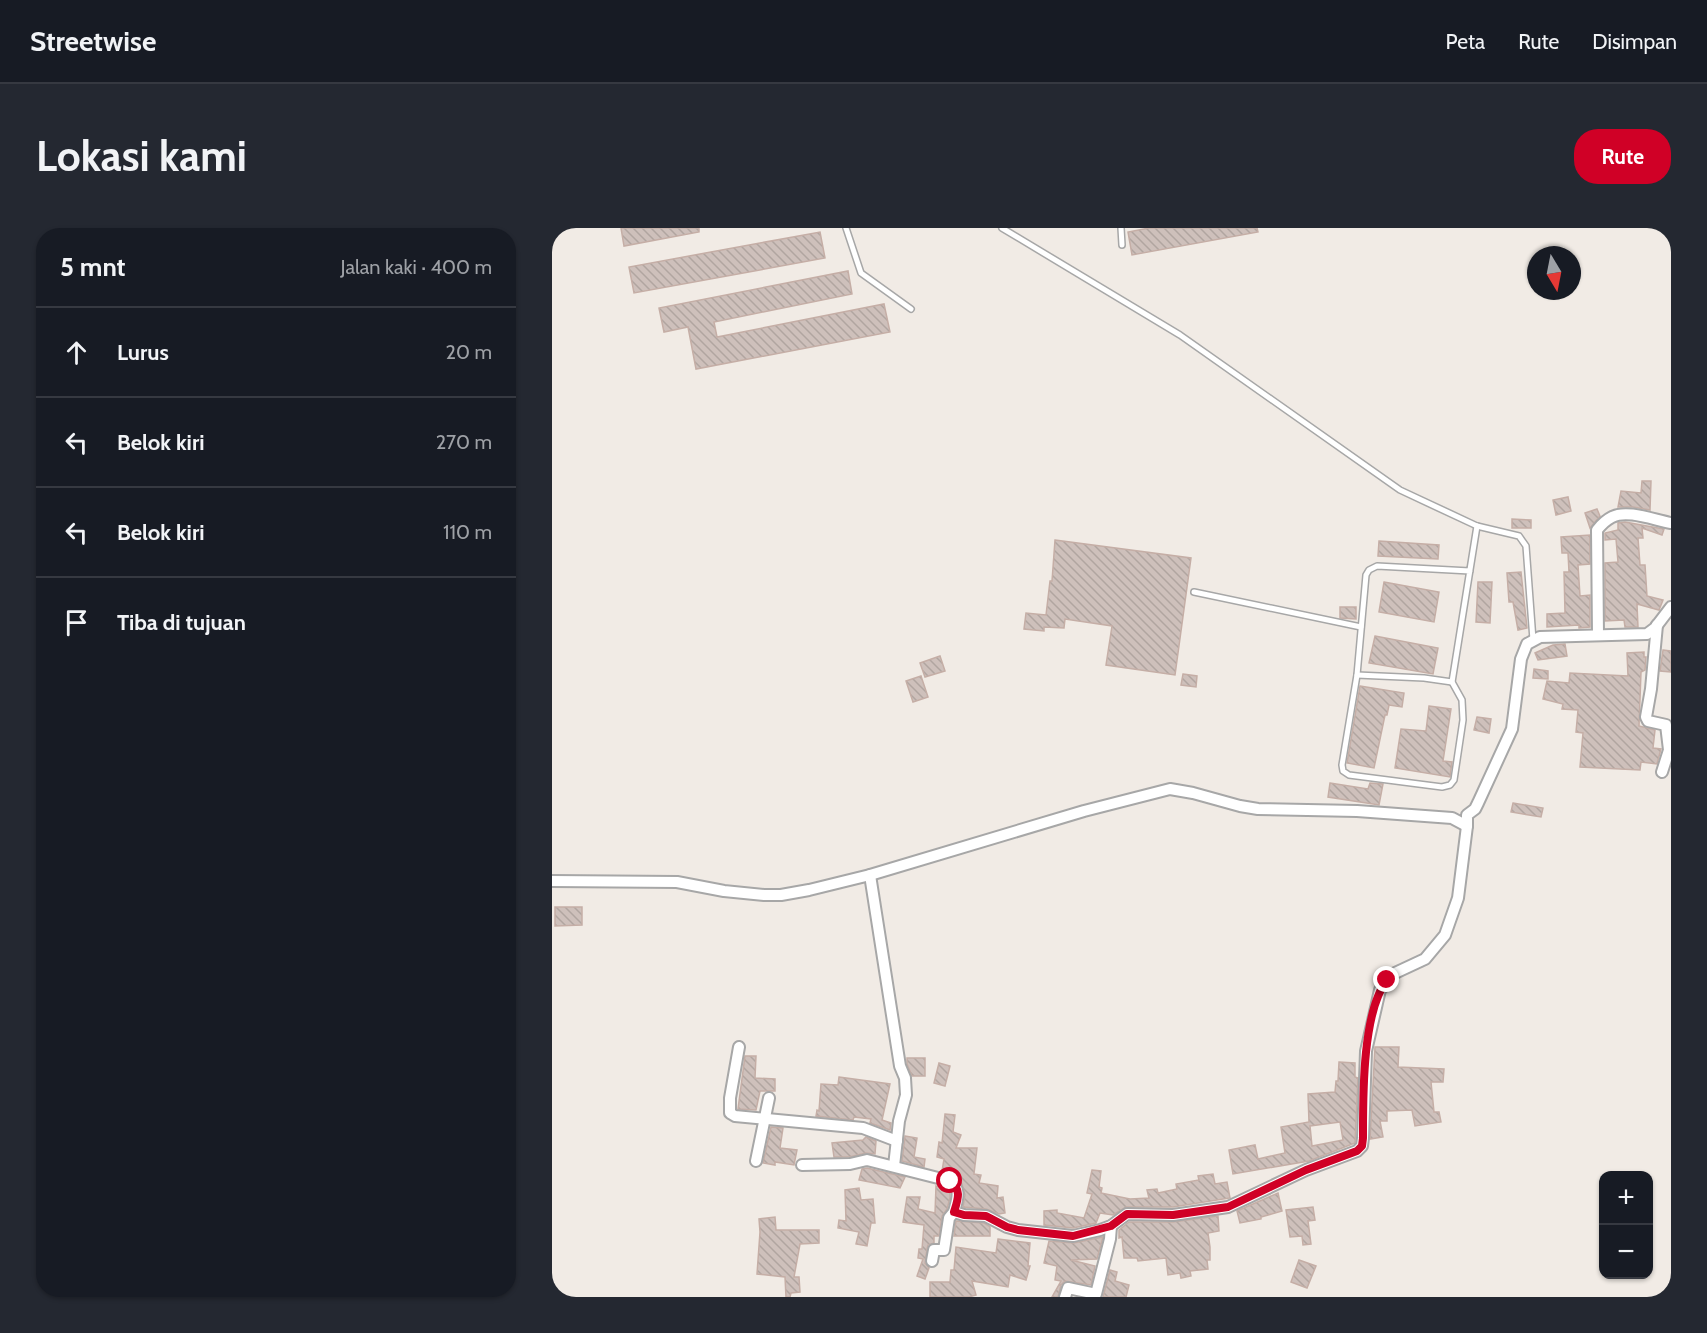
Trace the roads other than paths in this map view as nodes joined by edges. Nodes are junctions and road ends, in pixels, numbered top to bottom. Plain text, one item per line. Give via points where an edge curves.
1 (846, 228) edge
2 (1002, 228) edge
3 (1121, 228) edge
4 (1122, 245) dead end
5 (911, 309) dead end
6 (1671, 523) edge
7 (1478, 526) junction
8 (1470, 571) junction
9 (1194, 592) dead end
10 (1671, 606) edge
11 (1657, 625) junction
12 (1361, 627) junction
13 (1598, 635) junction
14 (1533, 640) junction
15 (1357, 675) junction
16 (1452, 682) junction
17 (1662, 772) dead end
18 (1467, 826) junction
19 (870, 874) junction
20 (552, 880) edge
21 (739, 1047) dead end
22 (769, 1098) dead end
23 (765, 1118) junction
24 (897, 1141) junction
25 (756, 1161) dead end
26 (802, 1165) dead end
27 (894, 1166) junction
28 (954, 1212) junction
29 (1111, 1226) junction
30 (932, 1261) dead end
31 (1065, 1297) edge

1 - 5 lane via 861,273
2 - 7 lane via 1180,336 1400,490
3 - 4 lane
6 - 13 street via 1624,514 1607,519 1597,530
7 - 8 lane
7 - 14 lane via 1523,539
8 - 12 lane via 1377,566 1369,570
8 - 16 lane
9 - 12 lane
10 - 11 street
11 - 13 street via 1647,633
11 - 17 street via 1646,717 1666,725 1669,750
12 - 15 lane
13 - 14 street
14 - 18 street via 1521,659 1512,729 1475,809 1467,815
15 - 16 lane
15 - 16 lane via 1343,771 1442,787 1454,780 1463,720 1462,700
18 - 19 street via 1452,818 1258,809 1170,789
18 - 29 street via 1458,898 1445,935 1425,959 1395,973 1380,990 1366,1050 1362,1146 1228,1207 1173,1215 1127,1214
19 - 20 street via 772,895 677,882
19 - 24 street via 906,1088
21 - 23 street via 730,1113
22 - 23 street
23 - 24 street via 863,1128
23 - 25 street
24 - 27 street
26 - 27 street via 867,1160
27 - 28 street via 957,1186
28 - 29 street via 986,1216 1018,1230 1064,1236 1088,1234
28 - 30 street via 949,1218 945,1250 934,1250
29 - 31 street via 1096,1294 1068,1288

